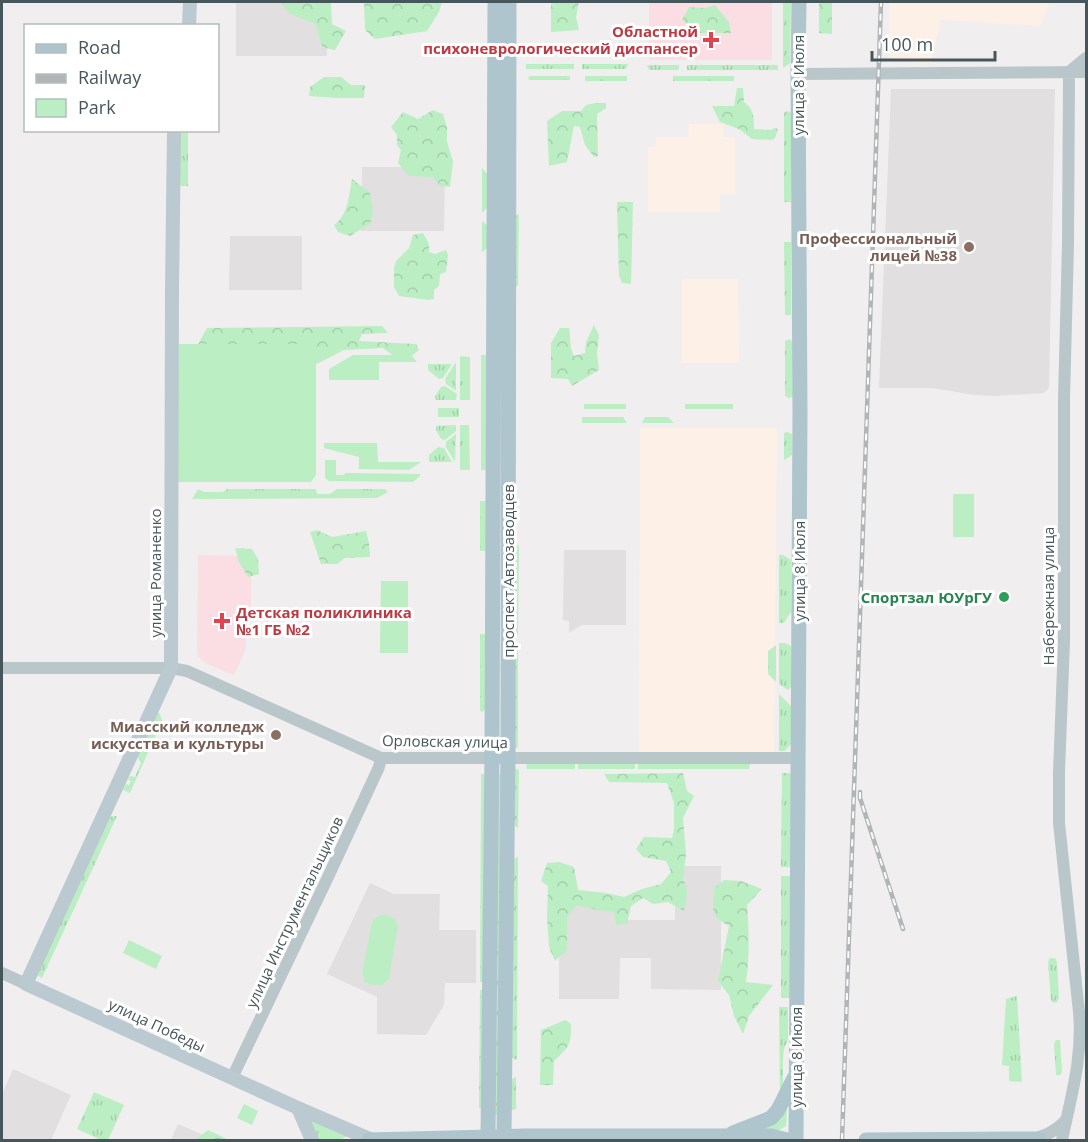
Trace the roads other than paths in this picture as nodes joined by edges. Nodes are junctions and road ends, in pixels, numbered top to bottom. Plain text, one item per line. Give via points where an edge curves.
1 (190, 2) edge
2 (495, 2) edge
3 (509, 2) edge
4 (799, 2) edge
5 (189, 24) edge
6 (1086, 58) edge
7 (1070, 72) junction
8 (1086, 72) edge
9 (798, 74) junction
10 (174, 132) edge
11 (2, 668) edge
12 (171, 668) junction
13 (381, 758) junction
14 (492, 758) junction
15 (508, 758) junction
16 (798, 758) junction
17 (2, 973) edge
18 (26, 984) junction
19 (796, 1072) junction
20 (232, 1078) junction
21 (298, 1108) junction
22 (1067, 1119) junction
23 (722, 1137) junction
24 (504, 1138) edge
25 (488, 1139) edge
26 (1036, 1139) edge
27 (312, 1140) edge
28 (370, 1140) edge
29 (787, 1140) edge
30 (796, 1140) edge
31 (866, 1140) edge
32 (1062, 1140) edge

1 - 5 main road
2 - 14 main road, проспект Автозаводцев
3 - 15 main road, проспект Автозаводцев
4 - 9 main road, улица 8 Июля
6 - 7 street
7 - 8 street
7 - 9 street
7 - 22 street, Набережная улица via 1059,823 1080,1036
9 - 16 main road, улица 8 Июля
10 - 12 main road, улица Романенко
11 - 12 street, Орловская улица
12 - 13 street, Орловская улица via 187,671
12 - 18 main road, улица Романенко
13 - 14 street, Орловская улица
13 - 20 street, улица Инструментальщиков
14 - 15 street, Орловская улица
14 - 25 main road, проспект Автозаводцев
15 - 16 street, Орловская улица
15 - 24 main road, проспект Автозаводцев
16 - 19 main road, улица 8 Июля
17 - 18 street, улица Победы
18 - 20 main road, улица Победы
19 - 23 main road via 771,1118
19 - 30 main road, улица 8 Июля
20 - 21 main road, улица Победы
21 - 27 main road
21 - 28 main road, улица Победы
22 - 26 street via 1058,1129
22 - 32 street, Набережная улица
23 - 24 main road
23 - 29 main road
24 - 25 main road
25 - 28 main road
26 - 31 main road

